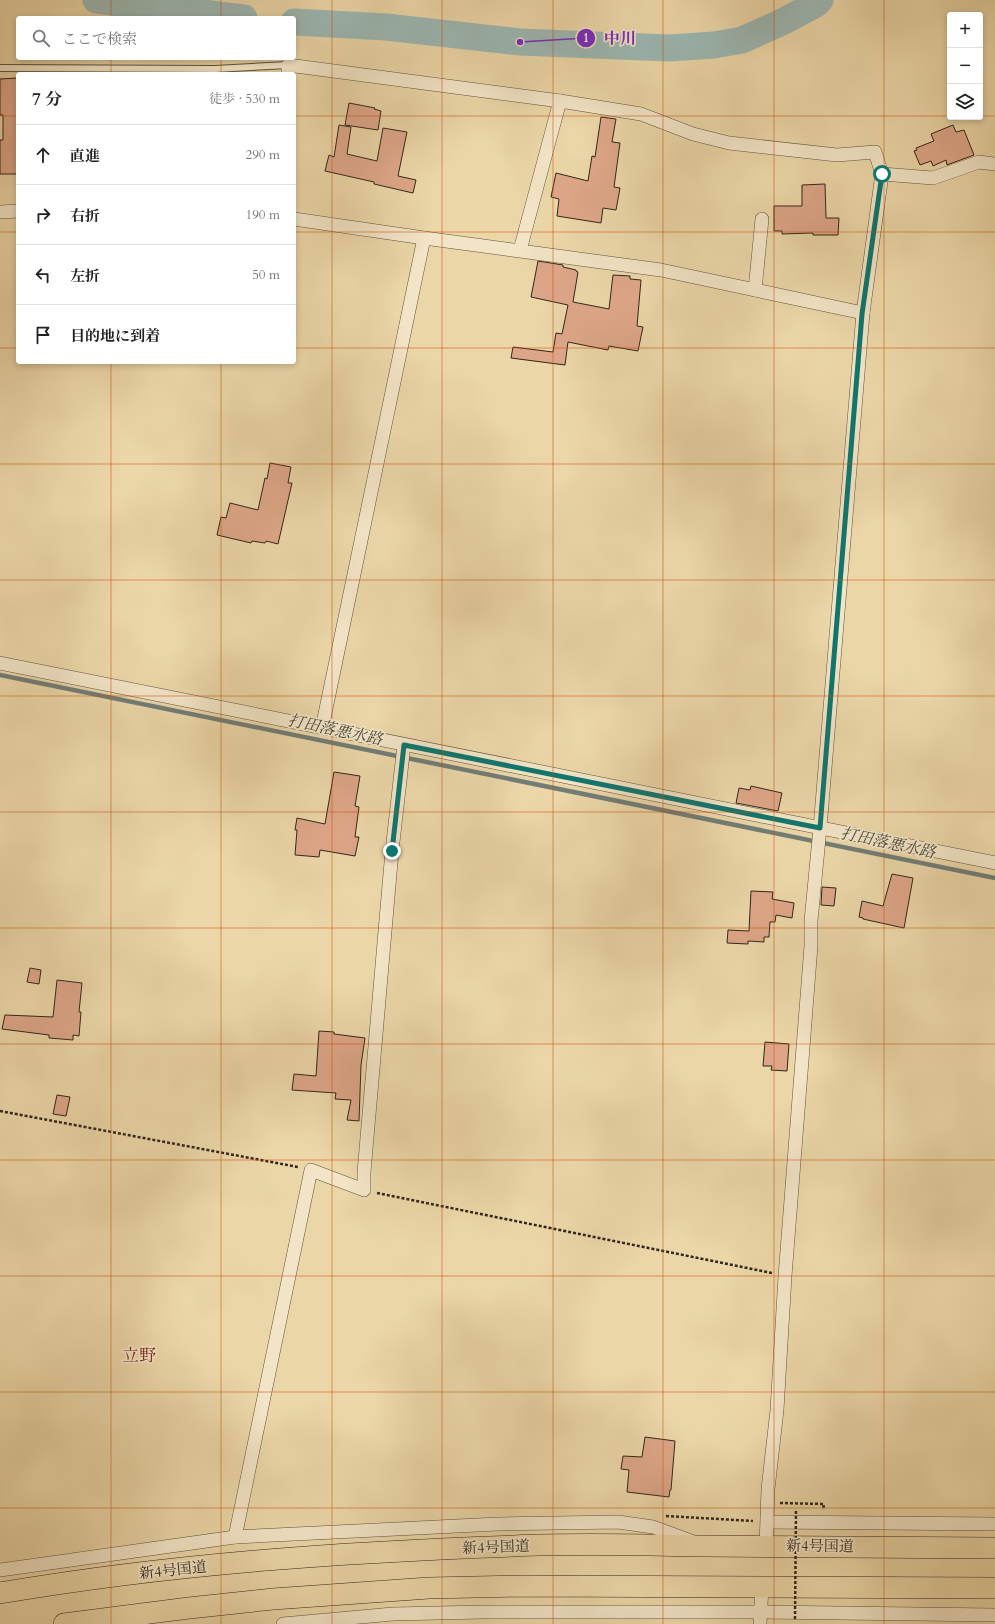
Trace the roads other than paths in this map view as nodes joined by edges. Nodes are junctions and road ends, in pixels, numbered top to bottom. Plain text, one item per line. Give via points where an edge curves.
1 (0, 68) edge
2 (288, 70) edge
3 (560, 101) junction
4 (995, 164) edge
5 (882, 174) junction
6 (16, 211) edge
7 (0, 212) edge
8 (296, 219) edge
9 (762, 219) dead end
10 (424, 238) junction
11 (520, 250) junction
12 (756, 290) junction
13 (862, 314) junction
14 (0, 663) edge
15 (322, 728) junction
16 (404, 745) junction
17 (820, 828) junction
18 (995, 863) edge
19 (768, 1522) junction
20 (995, 1524) edge
21 (235, 1537) junction
22 (704, 1546) junction
23 (766, 1546) junction
24 (995, 1548) edge
25 (0, 1570) edge
26 (762, 1586) junction
27 (995, 1588) edge
28 (0, 1593) edge
29 (995, 1615) edge
30 (760, 1618) edge
31 (64, 1624) edge
32 (283, 1624) edge

1 - 2 lane
2 - 3 street
3 - 5 street via 641,114 693,134 729,143 837,155 875,152
3 - 11 street
4 - 5 street via 979,162 933,178
5 - 13 street
6 - 7 street
8 - 10 street
9 - 12 street
10 - 11 street
10 - 15 street
11 - 12 street via 661,270
12 - 13 street
13 - 17 street
14 - 15 street
15 - 16 street
16 - 17 street
16 - 21 street via 392,851 364,1190 311,1170
17 - 18 street
17 - 19 street via 811,921 812,946 785,1276 777,1410 768,1489
19 - 20 street
19 - 23 street
21 - 22 street via 498,1524 618,1522 653,1527
21 - 25 street
22 - 23 highway, 新4号国道
22 - 28 highway, 新4号国道 via 515,1546 347,1554 184,1568
23 - 24 highway, 新4号国道
26 - 27 highway
26 - 30 street
26 - 31 highway via 429,1588 273,1599
29 - 30 street
30 - 32 street via 483,1612 393,1614

